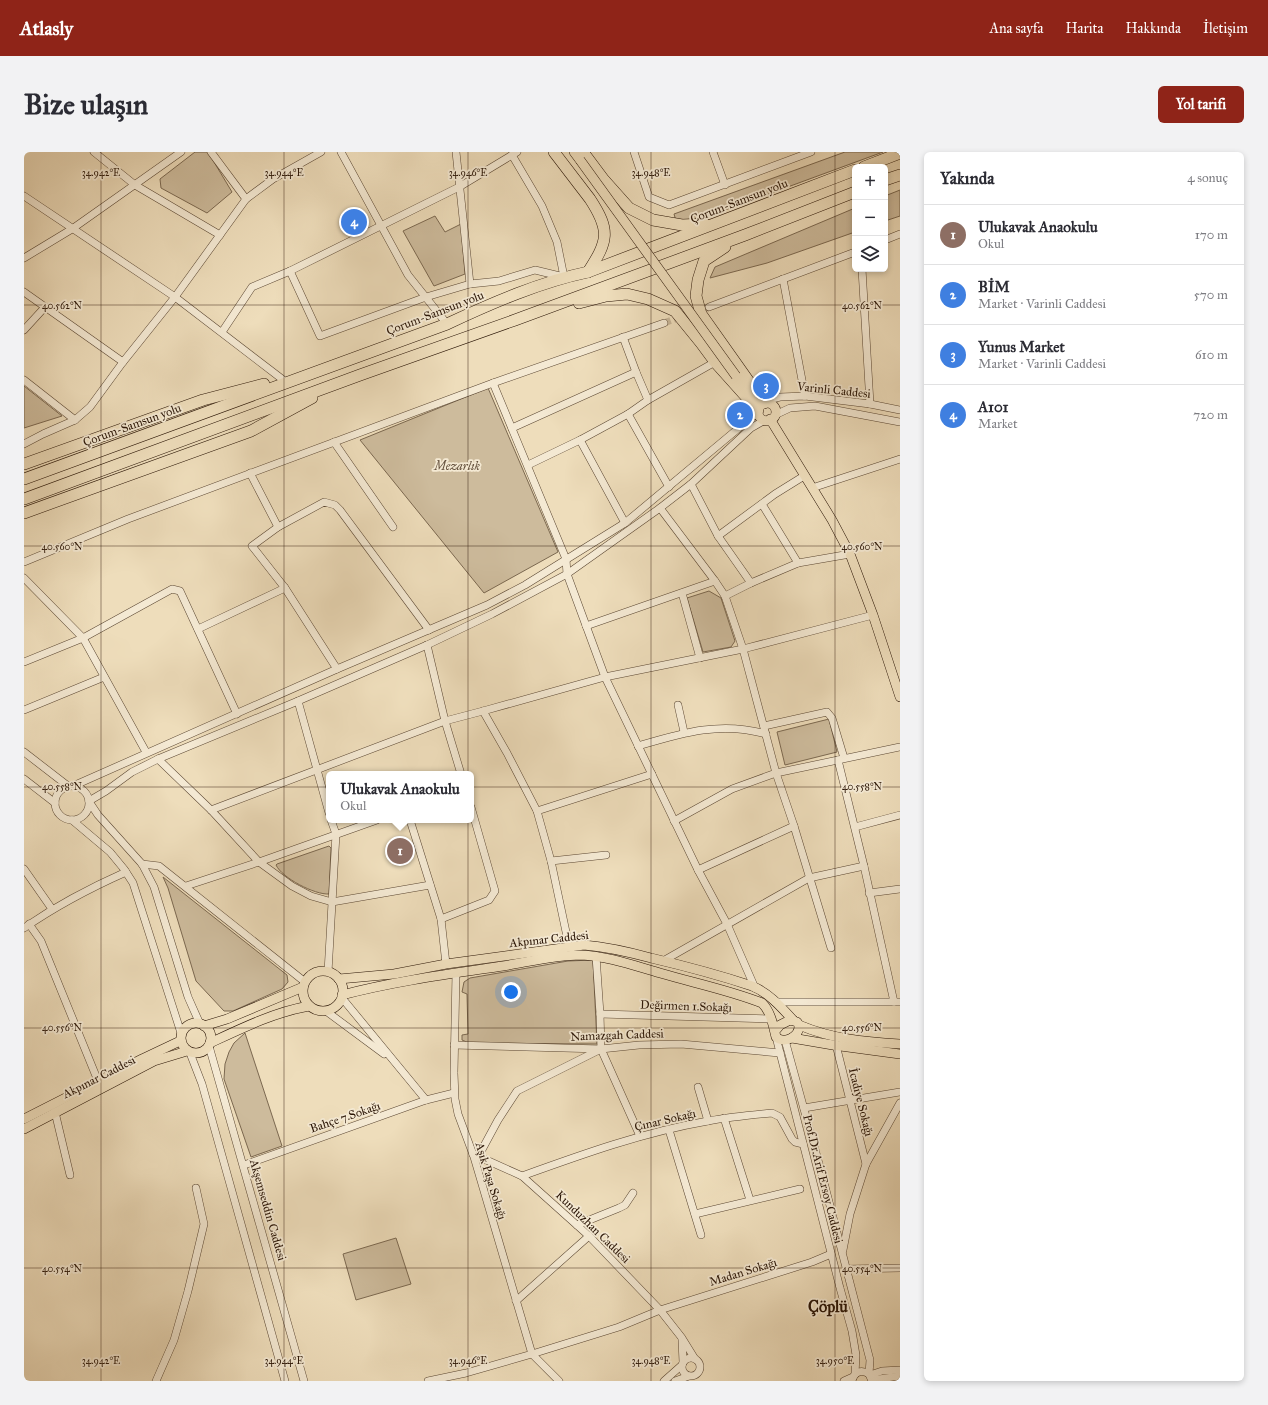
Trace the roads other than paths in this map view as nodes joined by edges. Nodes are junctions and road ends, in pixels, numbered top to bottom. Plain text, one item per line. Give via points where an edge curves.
1 (94, 152) edge
2 (181, 152) edge
3 (211, 152) edge
4 (321, 152) edge
5 (341, 152) edge
6 (456, 152) edge
7 (554, 152) edge
8 (574, 152) edge
9 (634, 152) edge
10 (713, 152) edge
11 (811, 152) edge
12 (900, 153) edge
13 (514, 154) edge
14 (582, 156) edge
15 (872, 164) edge
16 (852, 171) edge
17 (900, 175) edge
18 (888, 179) edge
19 (135, 185) junction
20 (725, 185) junction
21 (459, 187) junction
22 (852, 193) edge
23 (24, 196) edge
24 (246, 199) junction
25 (714, 224) junction
26 (381, 225) junction
27 (72, 229) junction
28 (900, 234) edge
29 (220, 235) junction
30 (745, 235) junction
31 (888, 239) edge
32 (852, 253) edge
33 (24, 258) edge
34 (290, 271) junction
35 (588, 272) junction
36 (862, 272) edge
37 (564, 277) junction
38 (783, 279) junction
39 (470, 284) junction
40 (24, 292) edge
41 (175, 297) junction
42 (426, 297) junction
43 (45, 307) junction
44 (709, 307) dead end
45 (515, 320) junction
46 (664, 323) tunnel mouth
47 (447, 324) junction
48 (24, 330) edge
49 (222, 332) junction
50 (623, 337) junction
51 (123, 362) junction
52 (715, 362) junction
53 (336, 364) junction
54 (636, 372) junction
55 (282, 379) junction
56 (348, 379) junction
57 (24, 380) edge
58 (494, 383) junction
59 (805, 396) junction
60 (648, 400) junction
61 (870, 404) junction
62 (762, 407) junction
63 (900, 410) edge
64 (628, 414) junction
65 (770, 418) junction
66 (75, 420) junction
67 (900, 422) edge
68 (512, 428) junction
69 (580, 440) junction
70 (334, 442) junction
71 (24, 444) edge
72 (900, 459) edge
73 (24, 464) edge
74 (528, 465) junction
75 (250, 474) junction
76 (804, 476) junction
77 (24, 479) edge
78 (691, 484) junction
79 (669, 487) junction
80 (812, 488) junction
81 (24, 499) edge
82 (762, 504) junction
83 (660, 508) junction
84 (24, 513) edge
85 (625, 523) junction
86 (393, 526) dead end
87 (278, 527) junction
88 (718, 536) junction
89 (850, 554) junction
90 (566, 559) junction
91 (24, 562) edge
92 (798, 563) junction
93 (567, 574) junction
94 (24, 578) edge
95 (716, 581) junction
96 (751, 583) junction
97 (285, 588) junction
98 (682, 593) junction
99 (725, 596) junction
100 (873, 615) junction
101 (586, 626) junction
102 (198, 629) junction
103 (429, 630) junction
104 (83, 638) junction
105 (427, 644) junction
106 (743, 649) junction
107 (700, 658) junction
108 (24, 662) edge
109 (337, 669) junction
110 (104, 677) junction
111 (605, 677) junction
112 (899, 692) edge
113 (298, 701) junction
114 (678, 705) dead end
115 (24, 710) edge
116 (483, 711) junction
117 (237, 714) junction
118 (445, 721) junction
119 (765, 730) junction
120 (684, 732) junction
121 (638, 746) junction
122 (900, 747) edge
123 (24, 752) edge
124 (146, 752) junction
125 (841, 759) junction
126 (158, 760) junction
127 (316, 771) junction
128 (460, 771) edge
129 (776, 773) junction
130 (652, 774) junction
131 (24, 779) edge
132 (70, 786) junction
133 (55, 802) junction
134 (90, 802) junction
135 (326, 803) edge
136 (211, 810) junction
137 (537, 811) junction
138 (900, 815) edge
139 (474, 818) edge
140 (72, 820) junction
141 (674, 821) junction
142 (332, 823) edge
143 (368, 823) edge
144 (411, 823) edge
145 (794, 826) junction
146 (855, 828) junction
147 (336, 834) junction
148 (606, 855) dead end
149 (551, 861) junction
150 (259, 862) junction
151 (142, 864) junction
152 (864, 866) junction
153 (24, 869) edge
154 (698, 870) junction
155 (126, 872) junction
156 (809, 878) junction
157 (430, 885) junction
158 (186, 886) junction
159 (900, 889) edge
160 (869, 893) junction
161 (332, 902) junction
162 (52, 909) junction
163 (441, 919) junction
164 (727, 924) junction
165 (26, 926) edge
166 (569, 946) junction
167 (831, 948) dead end
168 (596, 956) junction
169 (663, 961) junction
170 (446, 964) junction
171 (328, 972) junction
172 (456, 973) junction
173 (339, 979) junction
174 (304, 984) junction
175 (755, 988) junction
176 (342, 997) junction
177 (775, 1002) junction
178 (897, 1002) edge
179 (309, 1006) junction
180 (326, 1011) junction
181 (600, 1014) junction
182 (771, 1019) junction
183 (796, 1022) junction
184 (202, 1025) junction
185 (775, 1034) junction
186 (181, 1037) junction
187 (789, 1039) junction
188 (210, 1044) junction
189 (900, 1044) edge
190 (454, 1045) junction
191 (836, 1045) junction
192 (601, 1049) junction
193 (188, 1052) junction
194 (780, 1053) junction
195 (900, 1054) edge
196 (394, 1062) junction
197 (98, 1081) junction
198 (698, 1087) dead end
199 (900, 1092) edge
200 (454, 1093) junction
201 (426, 1100) junction
202 (849, 1100) junction
203 (900, 1103) edge
204 (804, 1108) junction
205 (55, 1112) junction
206 (724, 1118) junction
207 (24, 1119) edge
208 (708, 1121) junction
209 (24, 1129) edge
210 (669, 1130) junction
211 (640, 1136) junction
212 (803, 1144) junction
213 (475, 1156) junction
214 (866, 1164) junction
215 (244, 1165) junction
216 (70, 1175) dead end
217 (522, 1176) junction
218 (196, 1188) dead end
219 (800, 1189) dead end
220 (633, 1193) dead end
221 (750, 1200) junction
222 (695, 1214) junction
223 (578, 1225) junction
224 (701, 1234) dead end
225 (589, 1236) junction
226 (831, 1254) junction
227 (843, 1255) junction
228 (900, 1268) edge
229 (846, 1269) junction
230 (516, 1301) junction
231 (660, 1310) junction
232 (682, 1338) junction
233 (532, 1354) junction
234 (695, 1359) junction
235 (682, 1364) junction
236 (900, 1370) edge
237 (466, 1373) junction
238 (689, 1376) junction
239 (900, 1376) edge
240 (853, 1377) edge
241 (871, 1377) edge
242 (156, 1381) edge
243 (285, 1381) edge
244 (304, 1381) edge
245 (428, 1381) edge
246 (468, 1381) edge
247 (559, 1381) edge
248 (664, 1381) edge
249 (675, 1381) edge
250 (844, 1381) edge

1 - 19 street
2 - 19 street
3 - 24 street
4 - 24 street via 273,179
5 - 26 street
6 - 21 street
7 - 35 highway via 590,199 604,225 604,243
8 - 14 main road
9 - 20 street via 649,196 669,205
10 - 20 street
11 - 20 street
12 - 15 highway
13 - 21 street
13 - 37 street via 542,206 557,242
14 - 25 highway via 629,208 653,220 682,225
14 - 62 main road, bridge via 736,376
16 - 25 highway, Çorum-Samsun yolu
17 - 18 highway
19 - 27 street
19 - 29 street
21 - 26 street
21 - 39 street
22 - 30 highway
23 - 27 street
24 - 29 street
25 - 35 highway, Çorum-Samsun yolu
26 - 34 street
26 - 42 street via 408,276
27 - 33 street
27 - 41 street
28 - 31 street
29 - 41 street
30 - 45 highway
30 - 62 highway via 704,261 696,296 701,314
32 - 38 street
34 - 42 street via 320,336
34 - 49 street via 252,287
35 - 37 highway, Çorum-Samsun yolu
36 - 61 street
37 - 39 street via 535,270 499,281
37 - 47 highway, Çorum-Samsun yolu
38 - 44 street
38 - 59 street
39 - 42 street
40 - 43 street
41 - 49 street
41 - 51 street
42 - 47 street
43 - 48 street
43 - 51 street
45 - 52 highway via 606,296 627,294 648,299 675,311
45 - 56 highway
46 - 50 street
47 - 53 highway, Çorum-Samsun yolu
49 - 55 street
50 - 54 street
50 - 58 street
51 - 66 street via 90,407
52 - 60 street
52 - 62 highway
53 - 55 highway
53 - 77 highway, Çorum-Samsun yolu
54 - 60 street
54 - 68 street
55 - 73 highway via 203,400
56 - 81 highway
56 - 84 highway via 251,431
57 - 66 street
58 - 68 street
58 - 70 street
59 - 61 street, Varinli Caddesi
59 - 62 street, Varinli Caddesi via 772,399
60 - 64 street
61 - 63 street, Varinli Caddesi
62 - 65 main road via 761,418
62 - 65 main road via 771,404 774,408
62 - 79 street
64 - 69 street
64 - 79 street
65 - 67 street, Varinli Caddesi via 790,408 815,406
65 - 76 main road
65 - 78 street, Varinli Caddesi via 750,428
66 - 71 street
68 - 74 street
69 - 74 street
69 - 85 street
70 - 75 street
70 - 86 street
72 - 80 street
74 - 90 street
75 - 87 street
75 - 91 street via 128,519
76 - 80 main road
76 - 82 street
78 - 83 street, Varinli Caddesi
78 - 88 street
79 - 85 street
80 - 89 main road
82 - 88 street
82 - 92 street
83 - 93 street, Varinli Caddesi
83 - 95 street
85 - 90 street
87 - 97 street via 252,546
87 - 103 street via 324,502 335,505
88 - 96 street
89 - 92 street
89 - 100 main road
90 - 93 street
90 - 103 street via 487,605
92 - 96 street
93 - 101 street
93 - 105 street, Varinli Caddesi via 492,614
94 - 104 street
95 - 98 street
95 - 99 street
96 - 99 street
97 - 102 street
97 - 109 street
98 - 101 street
98 - 107 street
99 - 106 street
100 - 106 street
100 - 112 main road
101 - 111 street
102 - 104 street via 180,591 172,589
102 - 117 street
103 - 109 street
104 - 108 street
104 - 110 street
105 - 113 street, Varinli Caddesi
105 - 118 street
106 - 107 street
106 - 119 street
107 - 111 street
109 - 117 street
110 - 115 street
110 - 124 street
111 - 116 street
111 - 121 street
113 - 126 street, Varinli Caddesi
113 - 127 street
114 - 120 street
116 - 118 street
116 - 137 street
117 - 124 street
118 - 127 street
118 - 128 street
119 - 120 street via 715,728
119 - 125 street via 827,712 832,718
119 - 129 street
120 - 121 street
121 - 130 street
122 - 125 street
123 - 132 street
124 - 132 street
125 - 129 street
125 - 146 street
126 - 134 street, Varinli Caddesi via 132,772
126 - 136 street
127 - 135 street
127 - 136 street
129 - 141 street via 732,789
129 - 145 street
130 - 137 street
130 - 141 street
131 - 133 street
132 - 133 street via 57,794
132 - 134 street via 84,790
133 - 140 street via 60,815
134 - 140 street via 84,816
134 - 151 street via 98,815
136 - 150 street
137 - 149 street
138 - 146 street
139 - 163 street via 495,891 490,900
140 - 155 street via 110,852
141 - 154 street
142 - 147 street
143 - 147 street
144 - 157 street
145 - 154 street
145 - 156 street
146 - 152 street
147 - 150 street
147 - 161 street
148 - 149 street
149 - 166 street
150 - 158 street
150 - 161 street via 292,886 311,896
151 - 158 street via 159,866
151 - 184 street via 154,887 188,997
152 - 156 street
152 - 160 street
153 - 162 street
154 - 164 street
155 - 162 street
155 - 186 street via 133,883
156 - 164 street
156 - 167 street
157 - 161 street
157 - 163 street
158 - 174 street
159 - 160 street
160 - 178 street
161 - 171 street
162 - 165 street
163 - 170 street
164 - 169 street
164 - 175 street
165 - 197 street via 41,941
166 - 169 main road, Akpınar Caddesi via 599,946
166 - 170 main road, Akpınar Caddesi
168 - 172 main road, Akpınar Caddesi via 561,957
168 - 181 street
168 - 182 main road, Akpınar Caddesi via 752,999 767,1008
169 - 175 main road, Akpınar Caddesi
170 - 173 main road, Akpınar Caddesi via 394,974
171 - 173 main road
171 - 174 main road via 315,973 309,976
172 - 176 main road, Akpınar Caddesi via 373,987
172 - 190 street, Aşık Paşa Sokağı
173 - 176 main road via 342,984
174 - 179 main road via 302,994
174 - 184 main road via 227,1019
175 - 177 main road, Akpınar Caddesi
176 - 180 main road via 336,1007
176 - 196 street
177 - 178 street
177 - 183 main road, Akpınar Caddesi
179 - 180 main road
179 - 188 main road via 293,1009 246,1027
180 - 196 street
181 - 182 street, Değirmen 1.Sokağı
181 - 192 street
182 - 185 main road, Akpınar Caddesi
183 - 185 main road via 785,1022
183 - 187 main road via 799,1030
183 - 189 main road, Akpınar Caddesi via 834,1037 862,1042
184 - 186 main road via 196,1023 187,1026
184 - 188 main road via 209,1031
185 - 187 main road via 781,1040
185 - 194 street, Prof.Dr.Arif Ersoy Caddesi
186 - 193 main road
186 - 197 main road, Akpınar Caddesi
187 - 191 main road
187 - 204 street, Prof.Dr.Arif Ersoy Caddesi
188 - 193 main road via 203,1052
188 - 215 street, Akşemseddin Caddesi
190 - 192 street, Namazgah Caddesi
190 - 200 street, Aşık Paşa Sokağı
191 - 195 main road
191 - 202 street, İcadiye Sokağı
192 - 194 street, Namazgah Caddesi via 681,1044
192 - 211 street
192 - 213 street via 518,1091
193 - 205 main road, Akpınar Caddesi via 154,1062
193 - 243 street via 202,1084
194 - 212 street, Prof.Dr.Arif Ersoy Caddesi
196 - 201 street
197 - 207 main road, Akpınar Caddesi
198 - 208 street
199 - 202 street
200 - 201 street, Bahçe 7.Sokağı
200 - 213 street, Aşık Paşa Sokağı via 458,1114
201 - 215 street, Bahçe 7.Sokağı
202 - 204 street
202 - 214 street, İcadiye Sokağı
203 - 214 street
204 - 227 street, Prof.Dr.Arif Ersoy Caddesi
205 - 209 main road, Akpınar Caddesi
205 - 216 street
206 - 208 street, Çınar Sokağı
206 - 212 street, Çınar Sokağı via 776,1114 792,1139
206 - 221 street
208 - 210 street, Çınar Sokağı
210 - 211 street, Çınar Sokağı
210 - 222 street
211 - 217 street, Çınar Sokağı
212 - 226 street, Prof.Dr.Arif Ersoy Caddesi
213 - 217 street, Kunduzhan Caddesi
213 - 230 street, Aşık Paşa Sokağı
214 - 227 street via 850,1214
215 - 244 street, Akşemseddin Caddesi
217 - 223 street, Kunduzhan Caddesi
218 - 242 street via 204,1224 174,1340
219 - 221 street
220 - 223 street via 625,1205
221 - 222 street
222 - 224 street
223 - 225 street, Kunduzhan Caddesi
225 - 230 street
225 - 231 street, Kunduzhan Caddesi
226 - 231 street, Madan Sokağı
226 - 240 street, Prof.Dr.Arif Ersoy Caddesi via 855,1347
227 - 229 street, Prof.Dr.Arif Ersoy Caddesi
228 - 229 street
229 - 241 street, Prof.Dr.Arif Ersoy Caddesi via 870,1360
230 - 233 street, Aşık Paşa Sokağı
231 - 232 street, Kunduzhan Caddesi
231 - 233 street, Madan Sokağı via 618,1327
232 - 234 street, Kunduzhan Caddesi
232 - 235 street
233 - 237 street, Madan Sokağı
233 - 247 street
234 - 235 street via 688,1359
234 - 238 street via 700,1366 699,1372
235 - 238 street via 682,1371
235 - 248 street
236 - 241 street via 882,1371
237 - 245 street, Madan Sokağı
237 - 246 street
238 - 249 street
239 - 241 street
240 - 241 street via 862,1371
240 - 250 street

